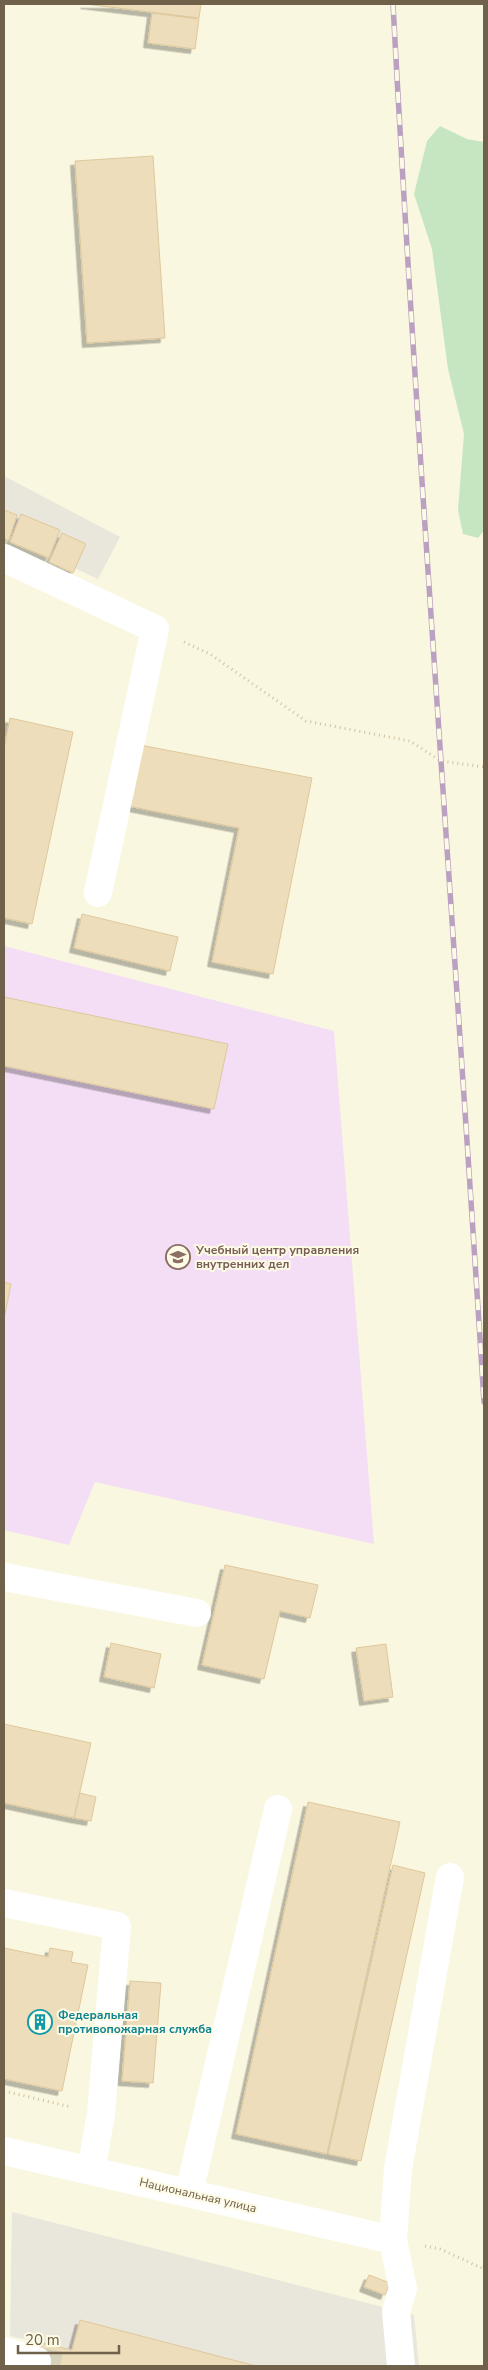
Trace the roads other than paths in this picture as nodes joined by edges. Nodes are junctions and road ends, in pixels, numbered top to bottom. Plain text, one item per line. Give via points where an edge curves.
1 (4, 558) edge
2 (98, 893) dead end
3 (4, 1577) edge
4 (197, 1614) dead end
5 (278, 1810) dead end
6 (450, 1877) dead end
7 (4, 1903) edge
8 (4, 2151) edge
9 (91, 2171) junction
10 (189, 2193) junction
11 (393, 2240) junction
12 (4, 2351) edge
13 (37, 2360) dead end
14 (401, 2366) edge

1 - 2 street via 155,629
3 - 4 street
5 - 10 street
6 - 11 street via 398,2168
7 - 9 street via 117,1926 101,2114
8 - 9 street, Национальная улица
9 - 10 street, Национальная улица
10 - 11 street, Национальная улица
11 - 14 street via 403,2289 396,2311
12 - 13 street

